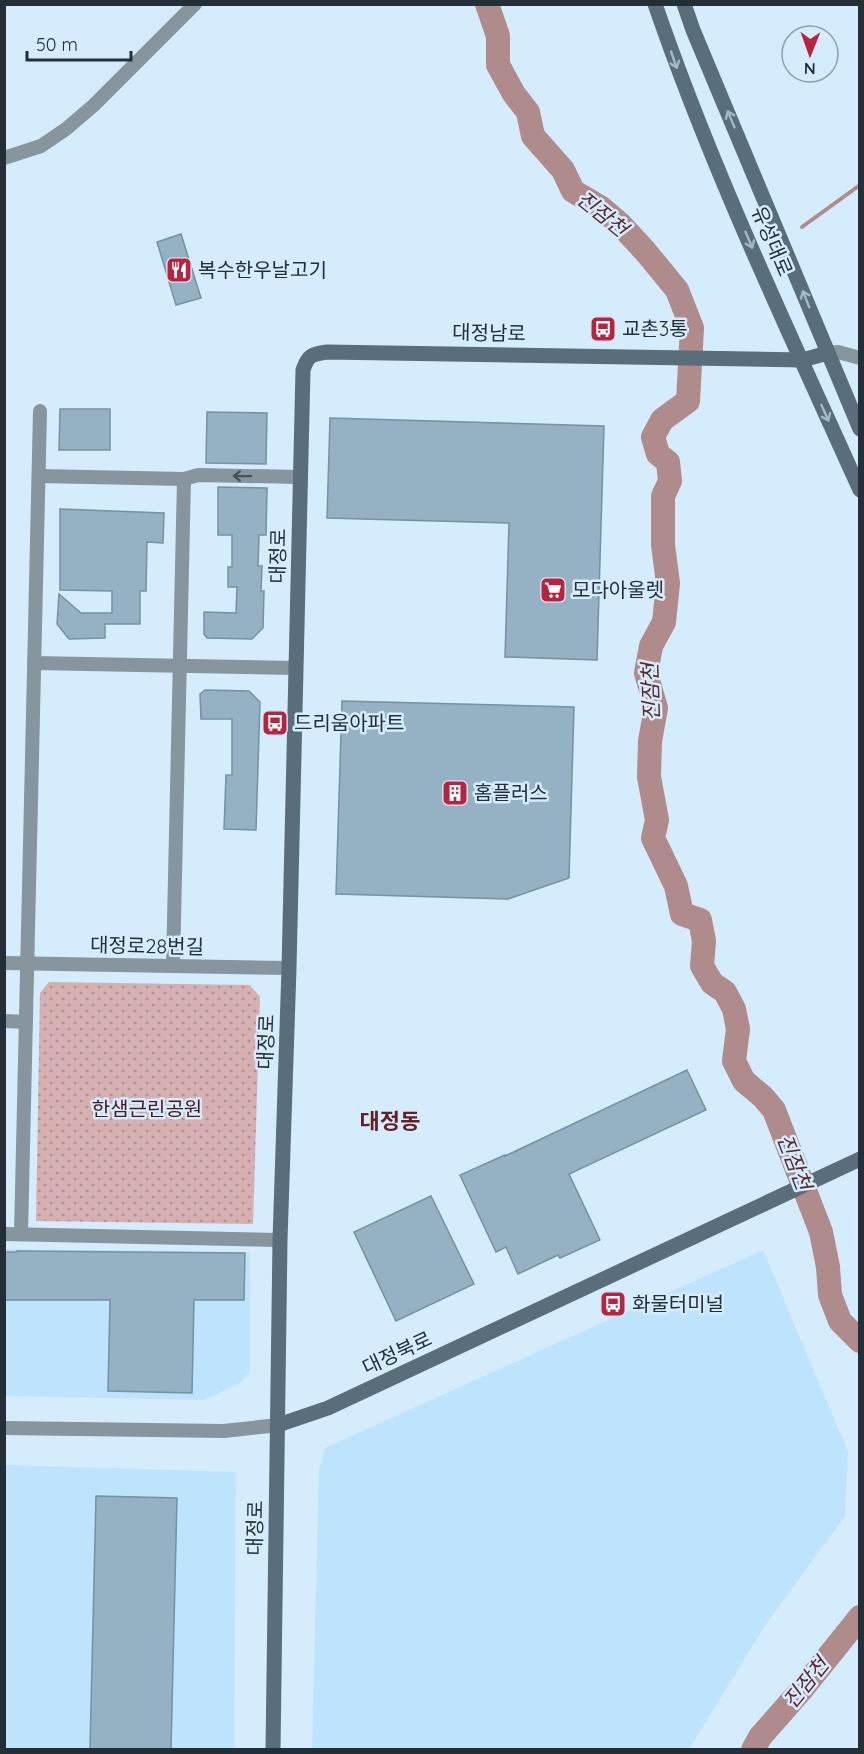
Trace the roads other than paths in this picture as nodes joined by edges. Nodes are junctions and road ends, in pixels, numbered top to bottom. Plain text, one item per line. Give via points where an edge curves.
1 (195, 4) edge
2 (655, 4) edge
3 (684, 4) edge
4 (4, 158) edge
5 (327, 352) joint
6 (828, 353) junction
7 (860, 358) edge
8 (802, 360) junction
9 (40, 411) dead end
10 (860, 429) edge
11 (39, 477) junction
12 (300, 477) junction
13 (184, 480) junction
14 (860, 490) edge
15 (34, 663) junction
16 (180, 666) junction
17 (296, 668) junction
18 (4, 963) edge
19 (27, 963) junction
20 (173, 966) junction
21 (289, 968) junction
22 (4, 1021) edge
23 (26, 1022) junction
24 (860, 1158) edge
25 (4, 1234) edge
26 (21, 1234) junction
27 (280, 1240) junction
28 (278, 1425) junction
29 (4, 1428) edge
30 (273, 1749) edge

1 - 4 street via 66,129 41,146
2 -> 8 street, 유성대로 via 677,68
6 -> 3 street, 유성대로
5 - 8 street, 대정남로
5 - 12 street, 대정로 via 312,355 303,370
6 - 7 street
6 - 8 street
6 - 10 street, 유성대로
8 -> 14 street, 유성대로
9 - 11 street
11 - 13 street
11 - 15 street
12 -> 13 street via 198,475
12 - 17 street, 대정로
13 - 16 street
15 - 16 street
15 - 19 street
16 - 17 street
16 - 20 street
17 - 21 street, 대정로
18 - 19 street, 대정로28번길
19 - 20 street, 대정로28번길
19 - 23 street
20 - 21 street, 대정로28번길
21 - 27 street, 대정로
22 - 23 street
23 - 26 street
24 - 28 street, 대정북로 via 328,1408
25 - 26 street
26 - 27 street
27 - 28 street, 대정로
28 - 29 street, 대정북로 via 224,1431
28 - 30 street, 대정로

